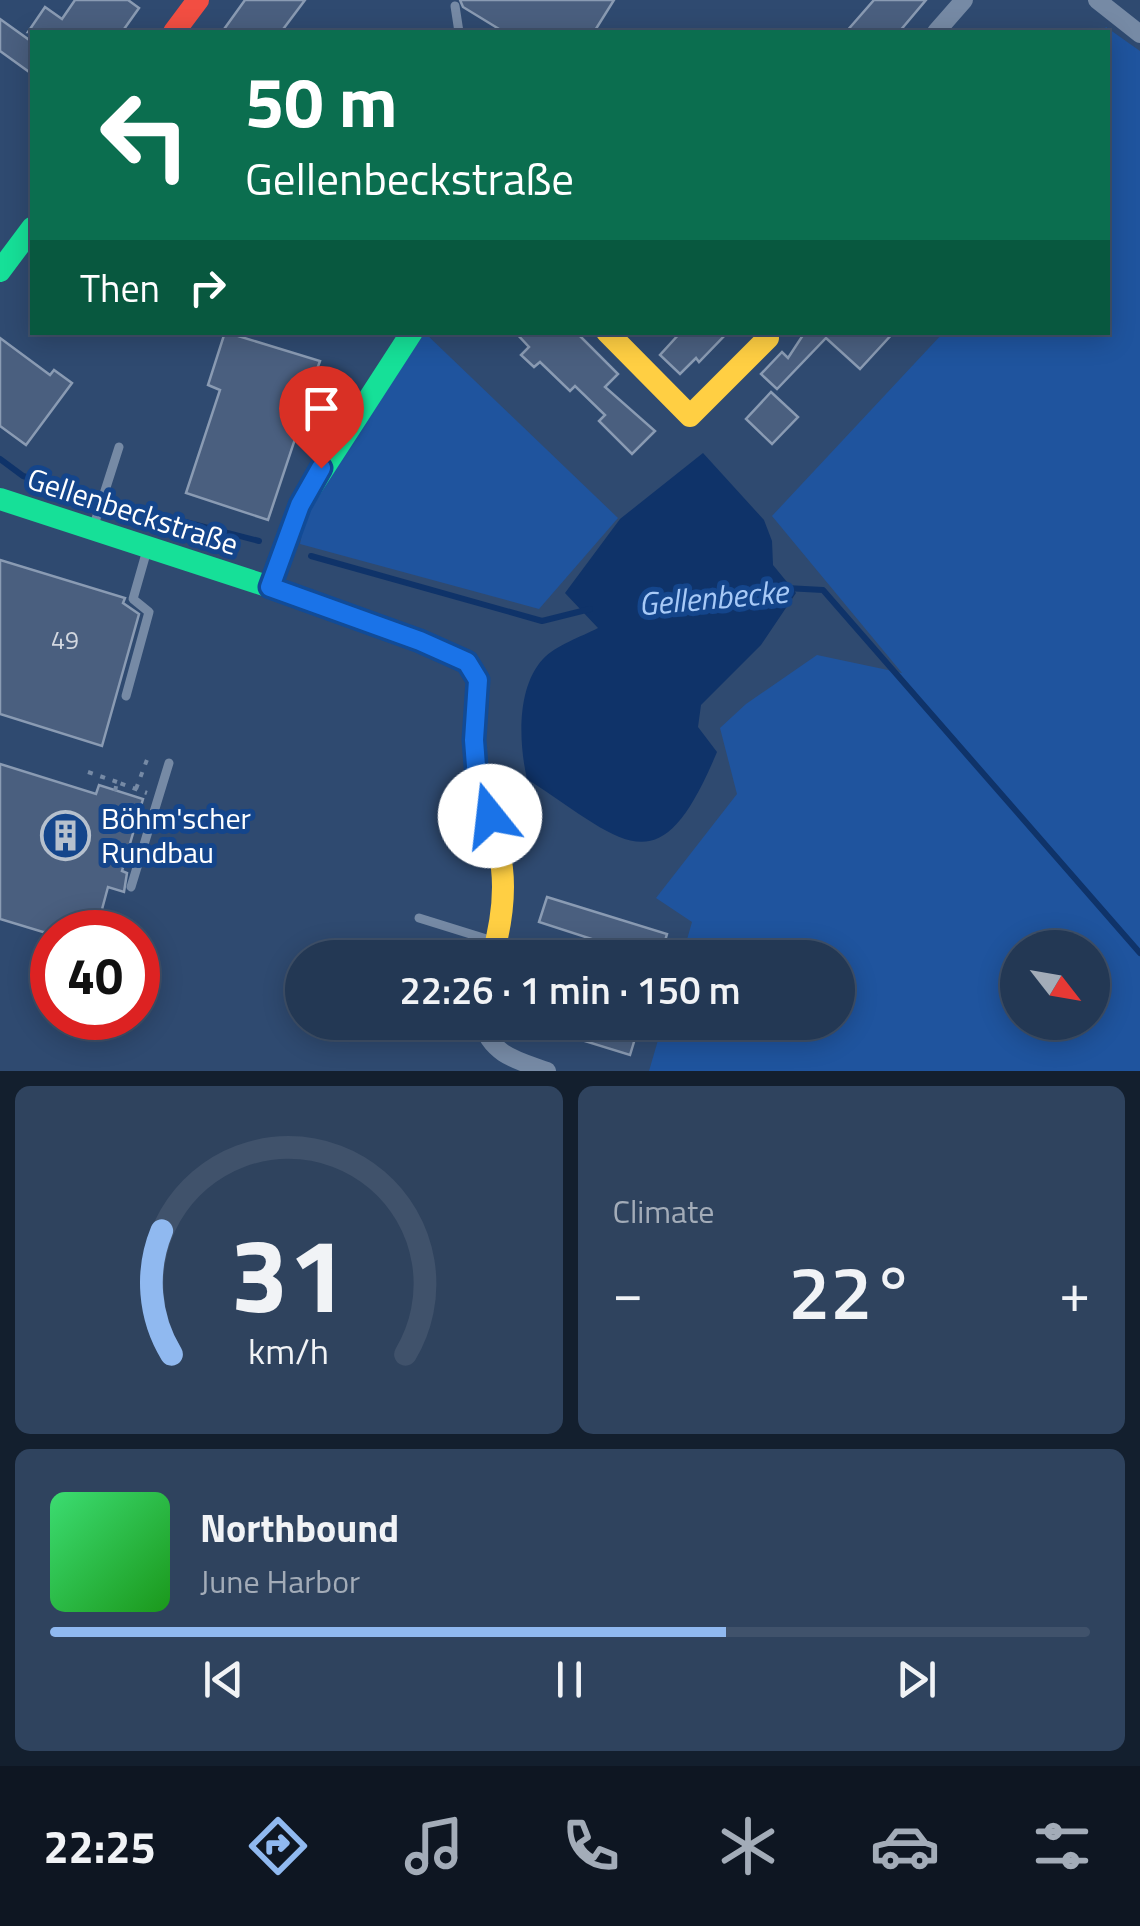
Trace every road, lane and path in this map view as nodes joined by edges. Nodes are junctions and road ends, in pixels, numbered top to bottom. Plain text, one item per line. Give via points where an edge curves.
1 (198, 0) edge
2 (964, 0) edge
3 (1097, 0) edge
4 (455, 6) dead end
5 (176, 30) edge
6 (459, 30) edge
7 (938, 30) edge
8 (1140, 34) edge
9 (30, 231) edge
10 (0, 272) edge
11 (405, 335) edge
12 (610, 335) edge
13 (768, 338) dead end
14 (119, 446) dead end
15 (0, 498) edge
16 (93, 530) junction
17 (147, 548) junction
18 (270, 587) junction
19 (126, 696) dead end
20 (148, 757) dead end
21 (169, 763) dead end
22 (88, 772) dead end
23 (117, 782) dead end
24 (136, 789) dead end
25 (132, 887) dead end
26 (420, 918) dead end
27 (471, 940) edge
28 (496, 940) edge
29 (489, 1040) edge
30 (547, 1071) edge

1 - 5 street
2 - 7 street
3 - 8 street
4 - 6 lane
9 - 10 street
11 - 18 street via 300,505
12 - 13 street via 690,416
14 - 16 lane
15 - 16 street, Gellenbeckstraße
16 - 17 street, Gellenbeckstraße
17 - 18 street, Gellenbeckstraße
17 - 19 lane via 133,599 149,612
18 - 28 street, Gellenbeckstraße via 467,662 478,680 477,779 504,853 506,886
20 - 24 path
21 - 25 lane
22 - 23 path
26 - 27 lane
29 - 30 street via 510,1058

